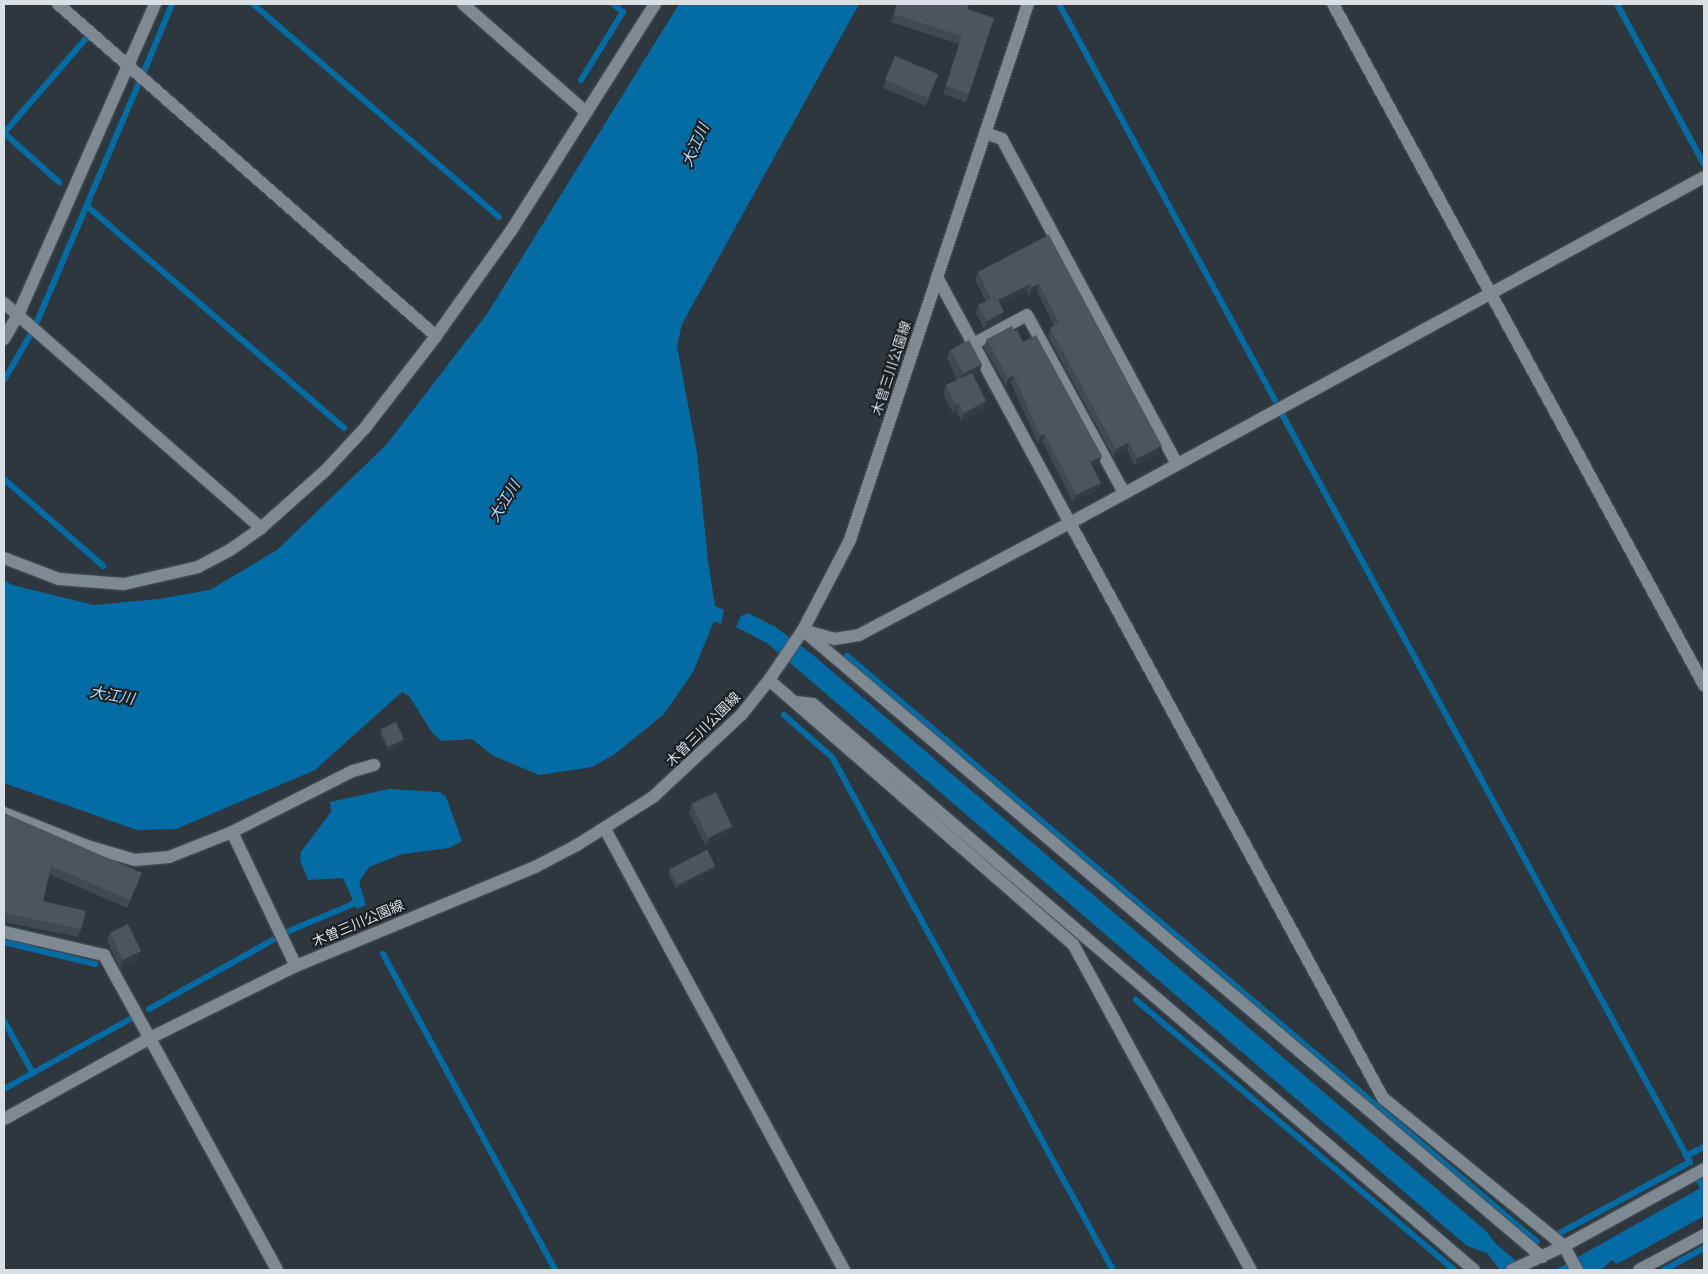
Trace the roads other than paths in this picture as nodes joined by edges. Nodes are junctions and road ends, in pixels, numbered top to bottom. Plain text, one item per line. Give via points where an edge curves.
1 (58, 4) edge
2 (155, 4) edge
3 (463, 4) edge
4 (655, 4) edge
5 (1028, 4) edge
6 (1333, 4) edge
7 (129, 67) junction
8 (586, 112) junction
9 (985, 133) junction
10 (1704, 177) edge
11 (937, 277) junction
12 (1492, 293) junction
13 (4, 303) edge
14 (18, 315) junction
15 (436, 336) junction
16 (4, 339) edge
17 (973, 344) junction
18 (1177, 464) junction
19 (1124, 493) junction
20 (1070, 523) junction
21 (261, 528) junction
22 (4, 558) edge
23 (800, 633) junction
24 (770, 680) junction
25 (1704, 685) edge
26 (795, 702) junction
27 (374, 765) dead end
28 (4, 813) edge
29 (605, 829) junction
30 (232, 832) junction
31 (4, 932) edge
32 (296, 966) junction
33 (150, 1038) junction
34 (4, 1119) edge
35 (1704, 1169) edge
36 (1704, 1235) edge
37 (1567, 1250) junction
38 (1539, 1258) junction
39 (278, 1270) edge
40 (844, 1270) edge
41 (1251, 1270) edge
42 (1474, 1270) edge
43 (1512, 1270) edge
44 (1577, 1270) edge
45 (1639, 1270) edge

1 - 7 street
2 - 7 street
3 - 8 street
4 - 8 street
5 - 9 street, 木曽三川公園線
6 - 12 street
7 - 14 street
7 - 15 street
8 - 15 street via 511,231
9 - 11 street, 木曽三川公園線
9 - 18 street via 1002,140
10 - 12 street
11 - 17 street
11 - 23 street, 木曽三川公園線 via 850,540
12 - 18 street
12 - 25 street
13 - 14 street
14 - 16 street
14 - 21 street
15 - 21 street via 365,428 326,471
17 - 19 street via 1027,315
17 - 20 street
18 - 19 street
19 - 20 street
20 - 23 street via 859,635 834,639
20 - 37 street via 1383,1098
21 - 22 street via 198,567 124,584 59,579
23 - 24 street, 木曽三川公園線
23 - 38 street
24 - 26 street
24 - 29 street, 木曽三川公園線 via 742,714 696,760 653,797
26 - 41 street via 1073,944
26 - 42 street via 813,704
27 - 30 street via 352,771
28 - 30 street via 87,846 135,860 169,857
29 - 32 street, 木曽三川公園線 via 535,867
29 - 40 street
30 - 32 street
31 - 33 street via 104,955
32 - 33 street, 木曽三川公園線
33 - 34 street, 木曽三川公園線
33 - 39 street
35 - 37 street
36 - 45 street
37 - 38 street
37 - 44 street
38 - 43 street

